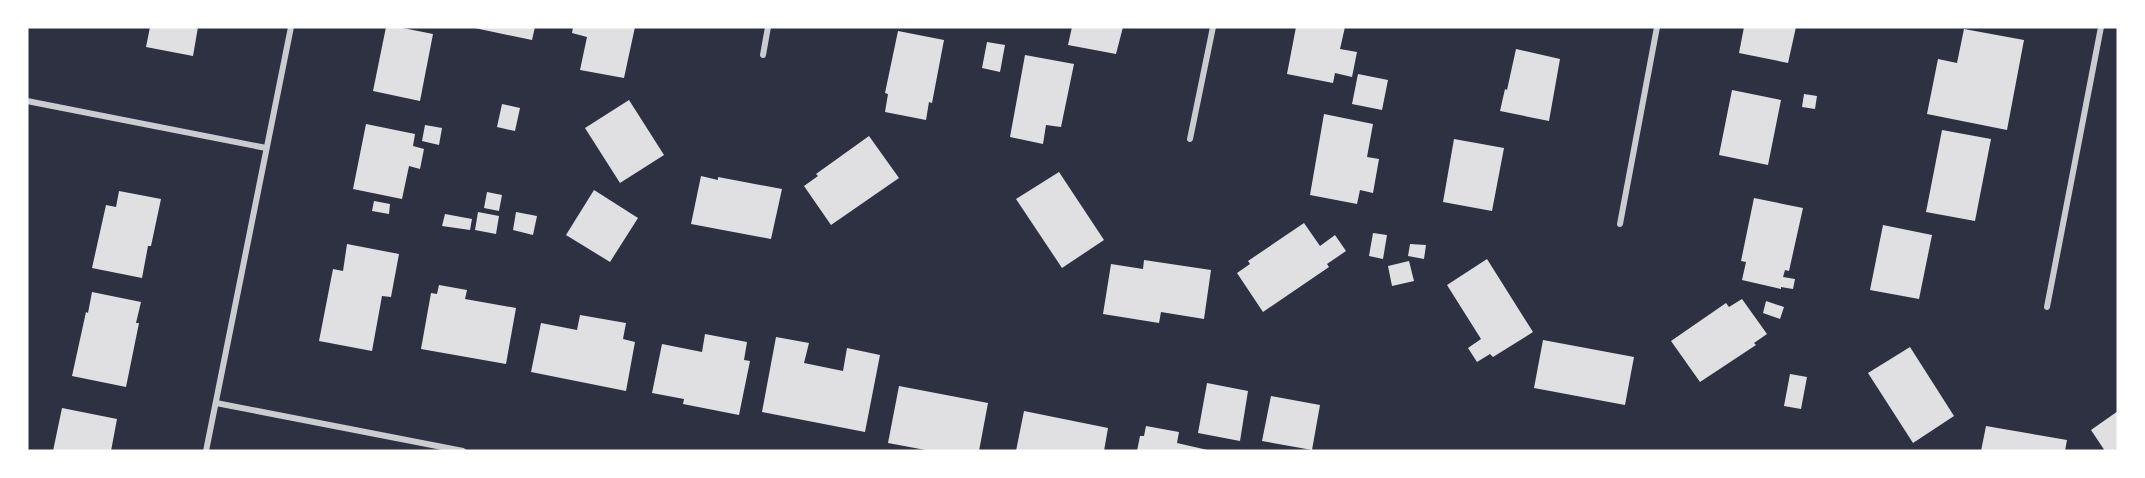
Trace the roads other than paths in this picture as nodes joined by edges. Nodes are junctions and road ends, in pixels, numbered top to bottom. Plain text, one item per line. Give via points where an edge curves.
1 (291, 27) edge
2 (768, 27) edge
3 (1212, 27) edge
4 (1658, 27) edge
5 (2102, 27) edge
6 (763, 55) dead end
7 (27, 101) edge
8 (1191, 139) dead end
9 (266, 148) junction
10 (1620, 224) dead end
11 (2047, 307) dead end
12 (216, 403) junction
13 (206, 451) edge
14 (463, 451) edge

1 - 9 street
2 - 6 street
3 - 8 street
4 - 10 street
5 - 11 street
7 - 9 street
9 - 12 street
12 - 13 street
12 - 14 street

